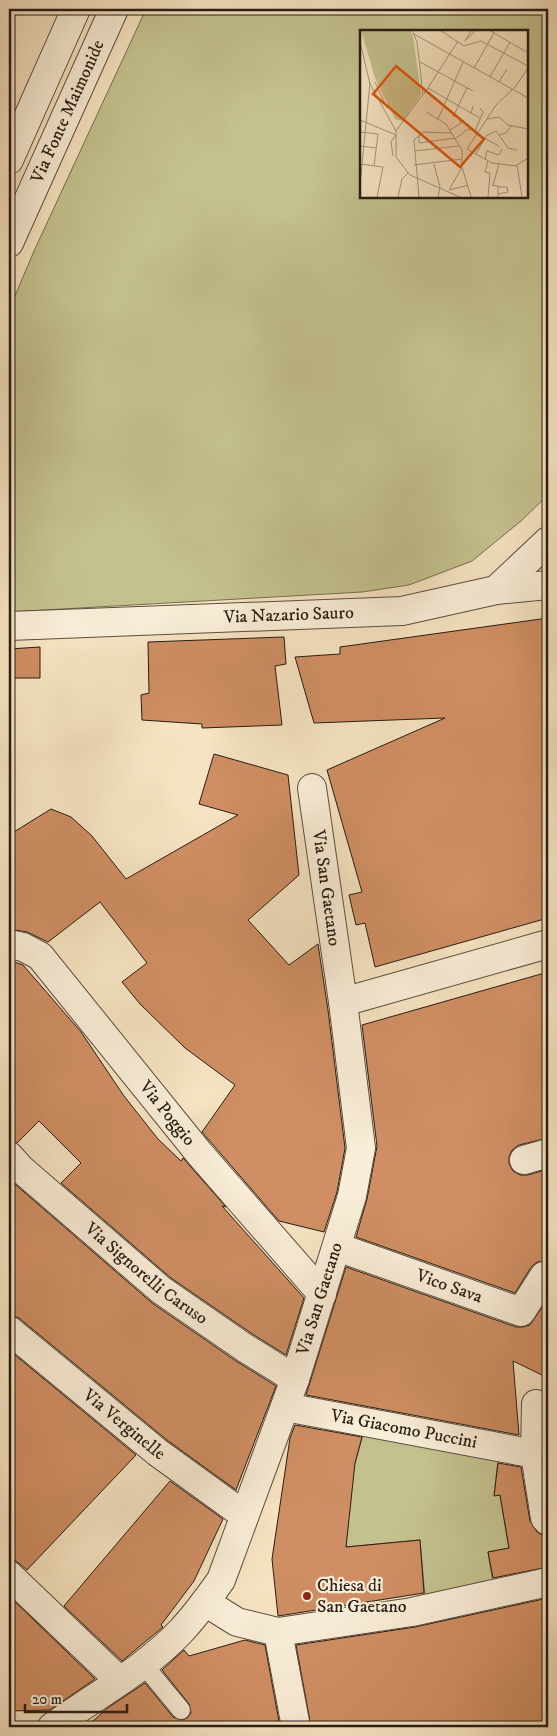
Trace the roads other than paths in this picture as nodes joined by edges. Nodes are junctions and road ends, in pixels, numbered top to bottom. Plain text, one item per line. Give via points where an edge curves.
1 (76, 9) edge
2 (114, 9) edge
3 (9, 160) edge
4 (9, 243) edge
5 (548, 541) edge
6 (548, 585) edge
7 (496, 590) junction
8 (9, 626) edge
9 (312, 788) dead end
10 (9, 944) edge
11 (548, 944) edge
12 (343, 1002) junction
13 (9, 1156) edge
14 (337, 1246) junction
15 (544, 1276) dead end
16 (322, 1294) junction
17 (9, 1330) edge
18 (295, 1379) junction
19 (536, 1404) dead end
20 (285, 1407) junction
21 (530, 1453) junction
22 (244, 1515) junction
23 (548, 1521) edge
24 (9, 1575) edge
25 (548, 1582) edge
26 (205, 1602) junction
27 (278, 1632) junction
28 (143, 1664) junction
29 (120, 1681) junction
30 (181, 1710) dead end
31 (53, 1726) edge
32 (296, 1727) edge

1 - 3 street, Via Fonte Maimonide
2 - 4 street, Via Fonte Maimonide
5 - 7 street
6 - 7 street, Via Nazario Sauro
7 - 8 street, Via Nazario Sauro via 402,611
9 - 12 street, Via San Gaetano
10 - 16 street, Via Poggio via 40,956 199,1153
11 - 12 street
12 - 14 street, Via San Gaetano via 361,1148 352,1196
13 - 18 street, Via Signorelli Caruso via 161,1290
14 - 15 street, Vico Sava via 521,1312
14 - 16 street, Via San Gaetano
16 - 18 street, Via San Gaetano
17 - 22 street, Via Verginelle via 157,1452
18 - 20 street, Via San Gaetano
19 - 21 street
20 - 21 street, Via Giacomo Puccini
20 - 22 street, Via San Gaetano
21 - 23 street
22 - 26 street, Via San Gaetano via 221,1580
24 - 29 street
25 - 27 street via 412,1612
26 - 27 street via 237,1622
26 - 28 street, Via San Gaetano via 180,1632
27 - 32 street
28 - 29 street, Via San Gaetano
28 - 30 lane
29 - 31 street, Via San Gaetano

